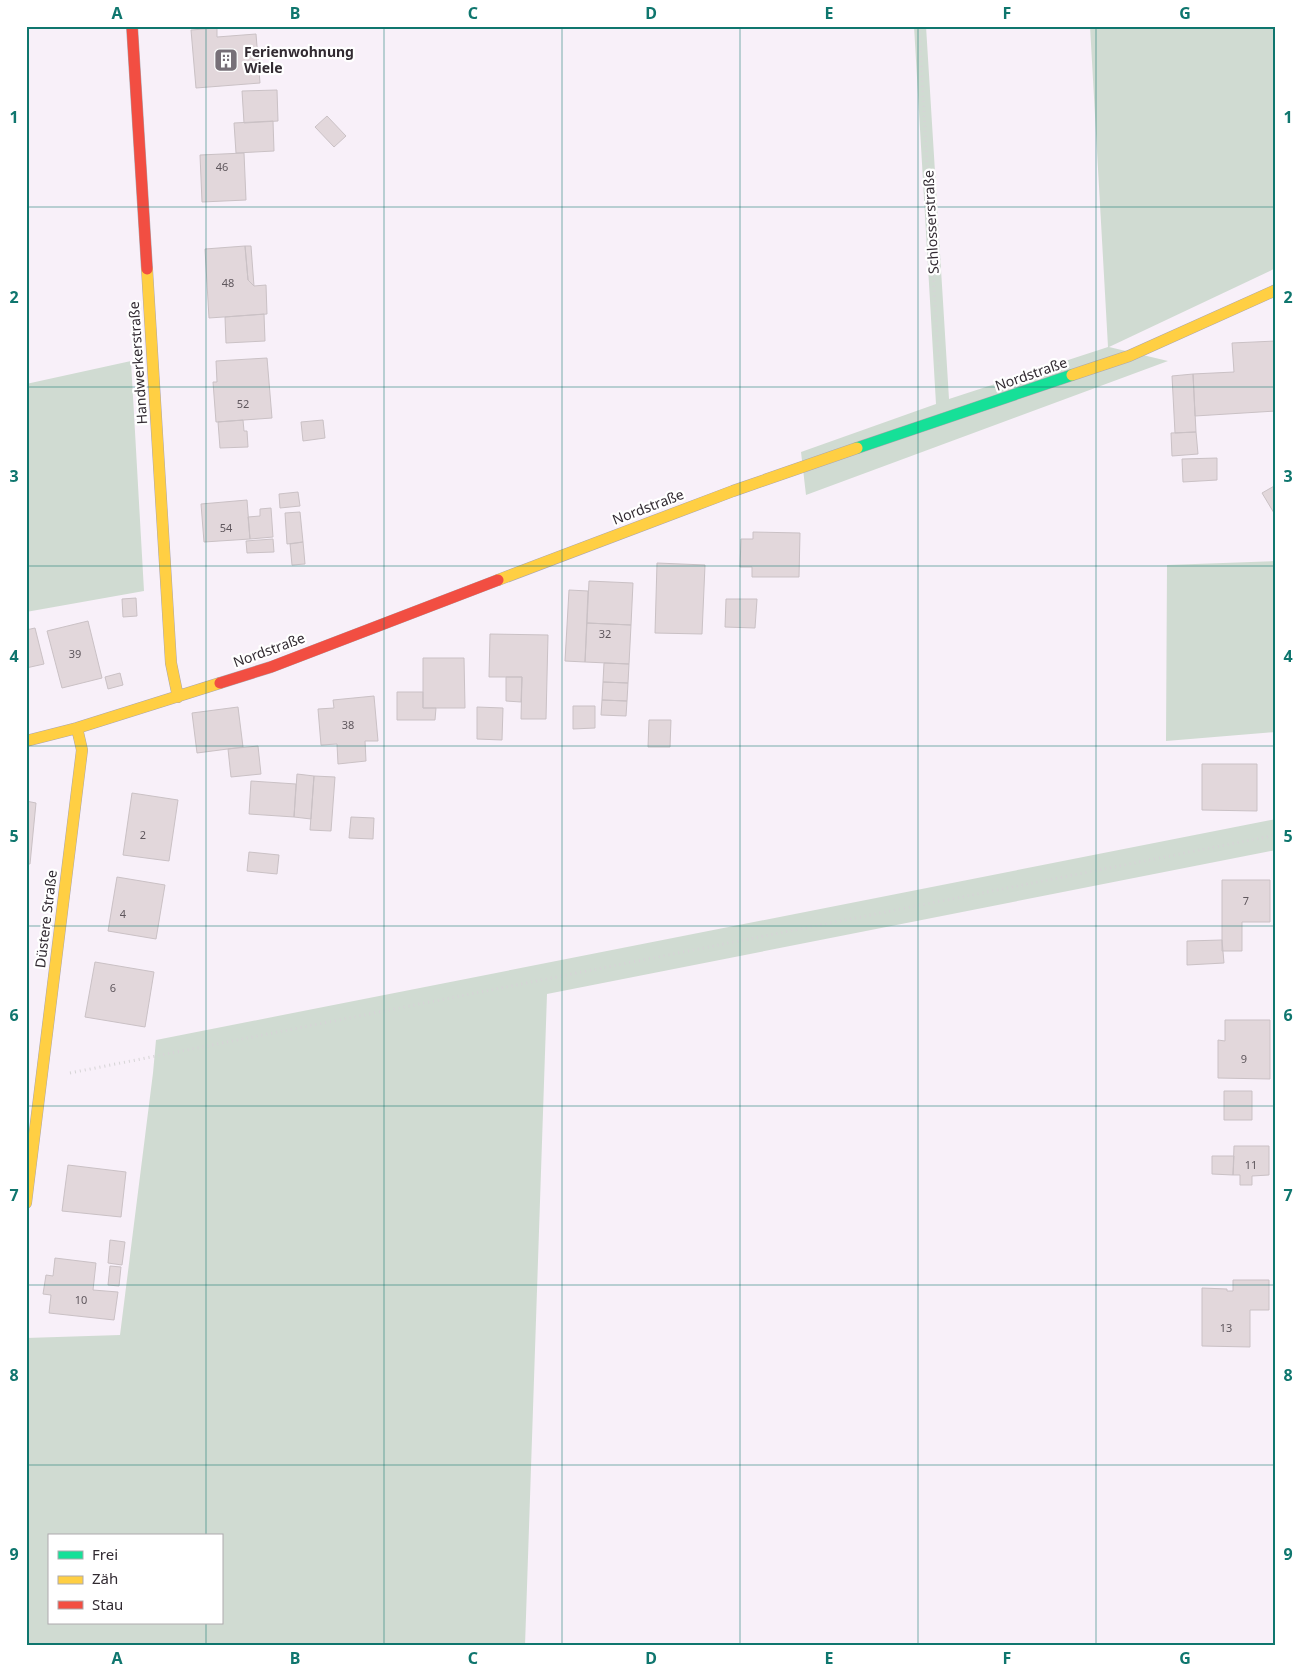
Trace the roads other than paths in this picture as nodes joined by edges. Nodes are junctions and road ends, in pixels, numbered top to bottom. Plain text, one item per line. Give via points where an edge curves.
1 (132, 26) edge
2 (1276, 290) edge
3 (178, 697) junction
4 (77, 728) junction
5 (26, 741) edge
6 (26, 1203) edge

1 - 3 street, Handwerkerstraße via 172,663
2 - 3 street, Nordstraße via 1130,356 733,491 271,666
3 - 4 street, Nordstraße
4 - 5 street, Nordstraße
4 - 6 street, Düstere Straße via 82,750

